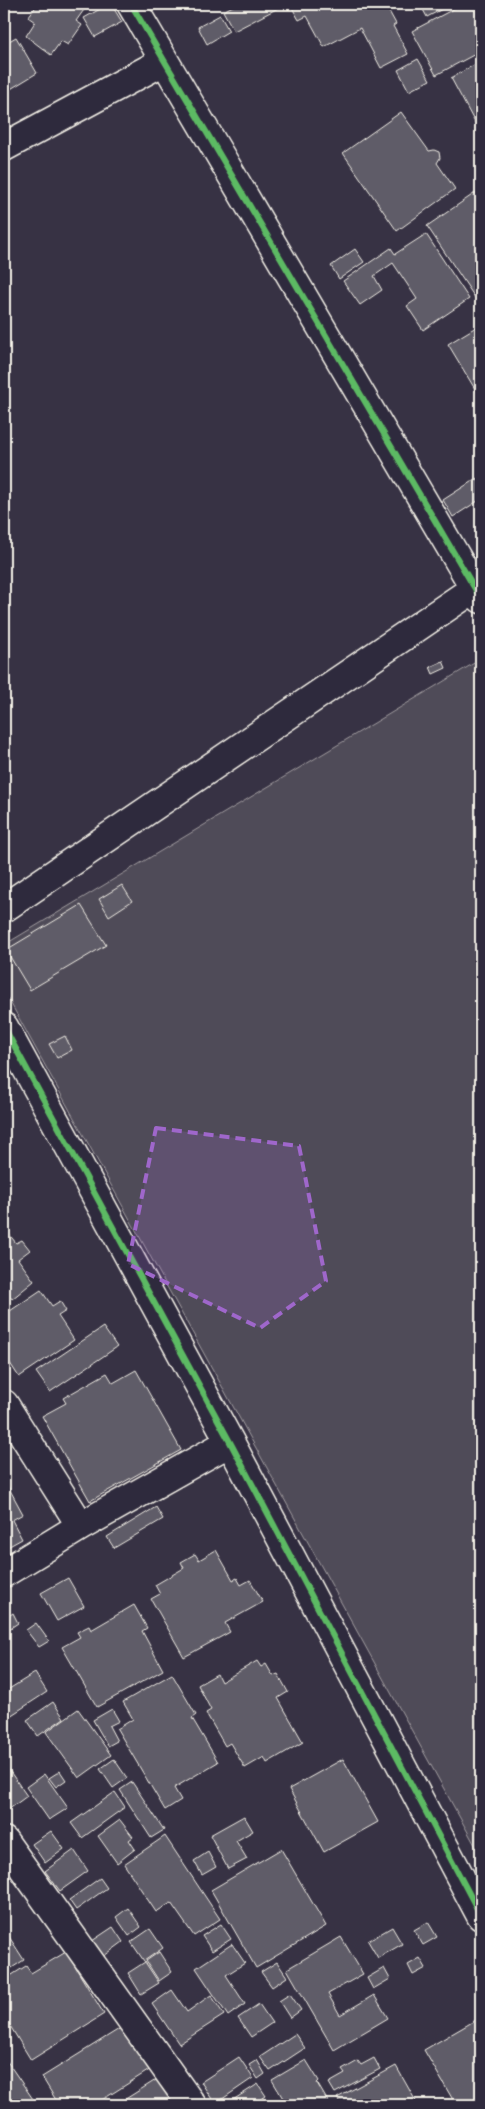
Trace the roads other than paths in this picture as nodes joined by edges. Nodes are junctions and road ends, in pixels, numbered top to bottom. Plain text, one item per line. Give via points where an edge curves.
1 (131, 4) edge
2 (164, 61) junction
3 (4, 147) edge
4 (478, 593) edge
5 (4, 908) edge
6 (4, 1027) edge
7 (4, 1404) edge
8 (230, 1442) junction
9 (81, 1526) junction
10 (4, 1573) edge
11 (4, 1841) edge
12 (481, 1916) edge
13 (192, 2105) edge

1 - 2 street
2 - 3 street
2 - 4 street
4 - 5 street
6 - 8 street
7 - 9 street
8 - 9 street
8 - 12 street
9 - 10 street
11 - 13 street

